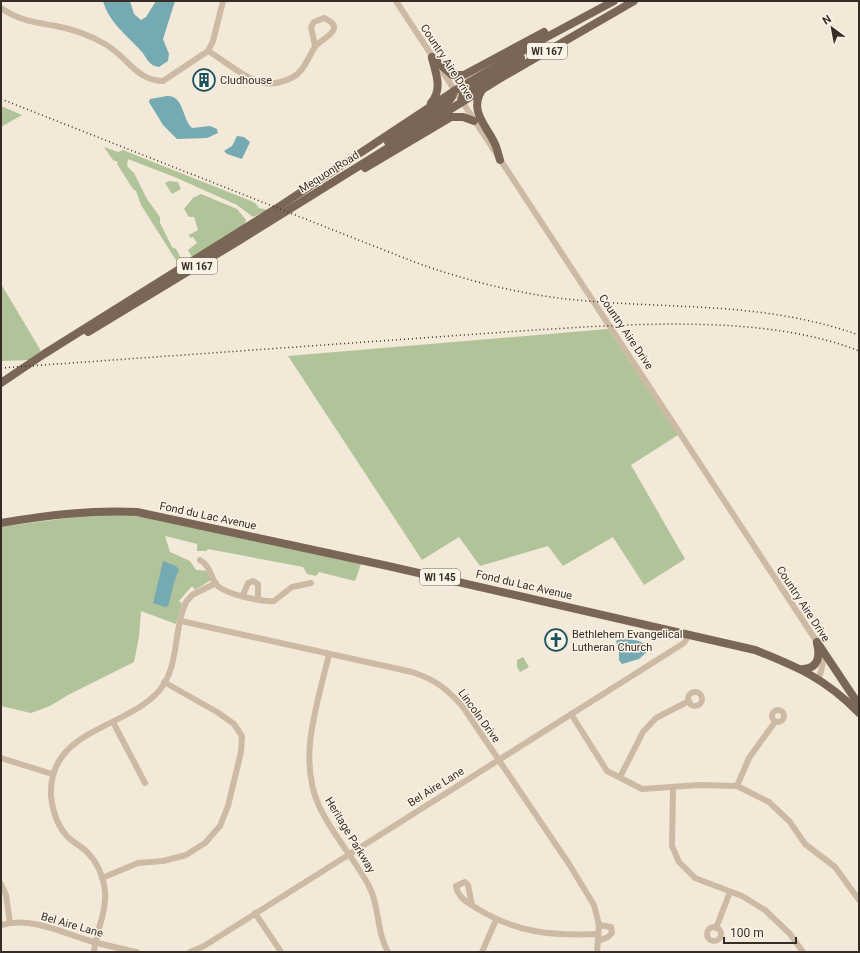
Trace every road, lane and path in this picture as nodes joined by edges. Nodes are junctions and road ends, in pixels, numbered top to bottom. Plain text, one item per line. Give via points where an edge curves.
1 (223, 1) edge
2 (396, 1) edge
3 (614, 1) edge
4 (634, 1) edge
5 (1, 8) edge
6 (580, 20) junction
7 (560, 30) junction
8 (316, 46) junction
9 (208, 51) junction
10 (432, 57) junction
11 (483, 88) junction
12 (454, 91) junction
13 (461, 102) junction
14 (427, 108) junction
15 (474, 121) junction
16 (500, 160) junction
17 (356, 168) junction
18 (340, 178) junction
19 (36, 360) junction
20 (1, 383) edge
21 (1, 523) edge
22 (200, 560) dead end
23 (216, 583) junction
24 (311, 583) dead end
25 (243, 596) junction
26 (258, 599) junction
27 (181, 621) junction
28 (689, 635) junction
29 (817, 642) junction
30 (329, 654) junction
31 (803, 669) junction
32 (818, 679) junction
33 (164, 682) junction
34 (689, 702) dead end
35 (859, 705) edge
36 (859, 713) edge
37 (571, 714) junction
38 (113, 722) junction
39 (775, 722) dead end
40 (1, 758) edge
41 (498, 759) junction
42 (52, 774) junction
43 (620, 777) junction
44 (145, 783) dead end
45 (737, 786) junction
46 (673, 788) junction
47 (349, 854) junction
48 (102, 878) junction
49 (1, 884) edge
50 (730, 892) junction
51 (859, 900) edge
52 (472, 905) dead end
53 (255, 913) junction
54 (496, 920) junction
55 (10, 923) junction
56 (1, 925) edge
57 (599, 925) junction
58 (716, 928) dead end
59 (598, 934) junction
60 (598, 941) junction
61 (95, 942) junction
62 (94, 952) edge
63 (137, 952) edge
64 (190, 952) edge
65 (281, 952) edge
66 (388, 952) edge
67 (482, 952) edge
68 (597, 952) edge
69 (803, 952) edge

1 - 9 street
2 - 10 street, Country Aire Drive
3 - 6 main road, Mequon Road / WI 167
4 - 11 main road, Mequon Road / WI 167
5 - 9 street via 14,17 39,25 56,26 106,44 144,78 154,81 163,81
6 - 7 main road, Mequon Road / WI 167
6 - 10 main road via 542,33 464,75 452,75
7 - 12 main road, Mequon Road / WI 167
7 - 13 main road via 548,41 467,90
8 - 8 street via 333,32 333,25 324,18 314,22 311,27
8 - 9 street via 304,68 281,83 264,83 251,79
10 - 12 street, Country Aire Drive
10 - 14 main road via 439,83 434,99
11 - 13 main road, Mequon Road / WI 167
11 - 16 main road via 477,98 476,108 495,143
12 - 13 street, Country Aire Drive
12 - 14 main road, Mequon Road / WI 167
12 - 17 main road via 448,102 400,132
13 - 15 street, Country Aire Drive
13 - 17 main road, Mequon Road / WI 167
14 - 19 main road, Mequon Road / WI 167 via 277,208
15 - 16 street, Country Aire Drive
15 - 18 main road via 457,116 447,119 352,175
16 - 29 street, Country Aire Drive
17 - 18 main road, Mequon Road / WI 167
18 - 19 main road, Mequon Road / WI 167 via 111,319 46,357
19 - 20 main road, Mequon Road / WI 167
21 - 28 main road, Fond du Lac Avenue / WI 145 via 93,511 138,512
22 - 23 street via 208,565
23 - 25 street via 222,590
23 - 27 street via 189,598 184,606
24 - 26 street via 292,587 274,601
25 - 26 street
25 - 26 street via 248,583 253,581 258,584
27 - 30 street, Lincoln Drive
27 - 33 street via 173,658
28 - 31 main road, Fond du Lac Avenue / WI 145 via 755,650
28 - 37 street, Bel Aire Lane via 684,643
29 - 31 main road via 818,661 811,668
29 - 32 street, Country Aire Drive via 823,659 823,668
29 - 35 main road
30 - 41 street, Lincoln Drive via 412,672 432,679 448,690 463,707
30 - 47 street, Heritage Parkway via 311,734 309,759 312,783 319,806
31 - 32 main road, Fond du Lac Avenue / WI 145
32 - 36 main road, Fond du Lac Avenue / WI 145
33 - 38 street via 160,690 146,703
33 - 48 street via 217,712 234,724 242,736 241,752 228,806 220,826 204,843 186,855 163,861 138,863
34 - 43 street via 656,718 643,732
37 - 41 street, Bel Aire Lane
37 - 43 street via 607,771
38 - 42 street via 77,741 64,754
38 - 44 street
39 - 45 street via 749,758
40 - 42 street
41 - 47 street, Bel Aire Lane
41 - 57 street, Lincoln Drive via 594,905
42 - 48 street via 51,797 55,815 66,835 88,853 100,870
43 - 46 street via 642,789
45 - 46 street via 700,785
45 - 51 street via 769,802 780,811 805,844 835,867
46 - 50 street via 672,846 679,862 695,878
47 - 53 street, Bel Aire Lane
47 - 66 street, Heritage Parkway via 369,886 376,903 379,928
48 - 61 street via 105,890 104,912
49 - 55 street via 6,895
50 - 58 street
50 - 69 street via 765,910 790,934
52 - 54 street
53 - 64 street, Bel Aire Lane via 204,946
53 - 65 street
54 - 59 street via 514,927 546,933
54 - 67 street
55 - 56 street, Bel Aire Lane
55 - 61 street, Bel Aire Lane via 22,922 44,926
57 - 59 street, Lincoln Drive
57 - 60 street via 611,927 612,933
59 - 60 street, Lincoln Drive
60 - 68 street, Lincoln Drive
61 - 62 street
61 - 63 street, Bel Aire Lane

